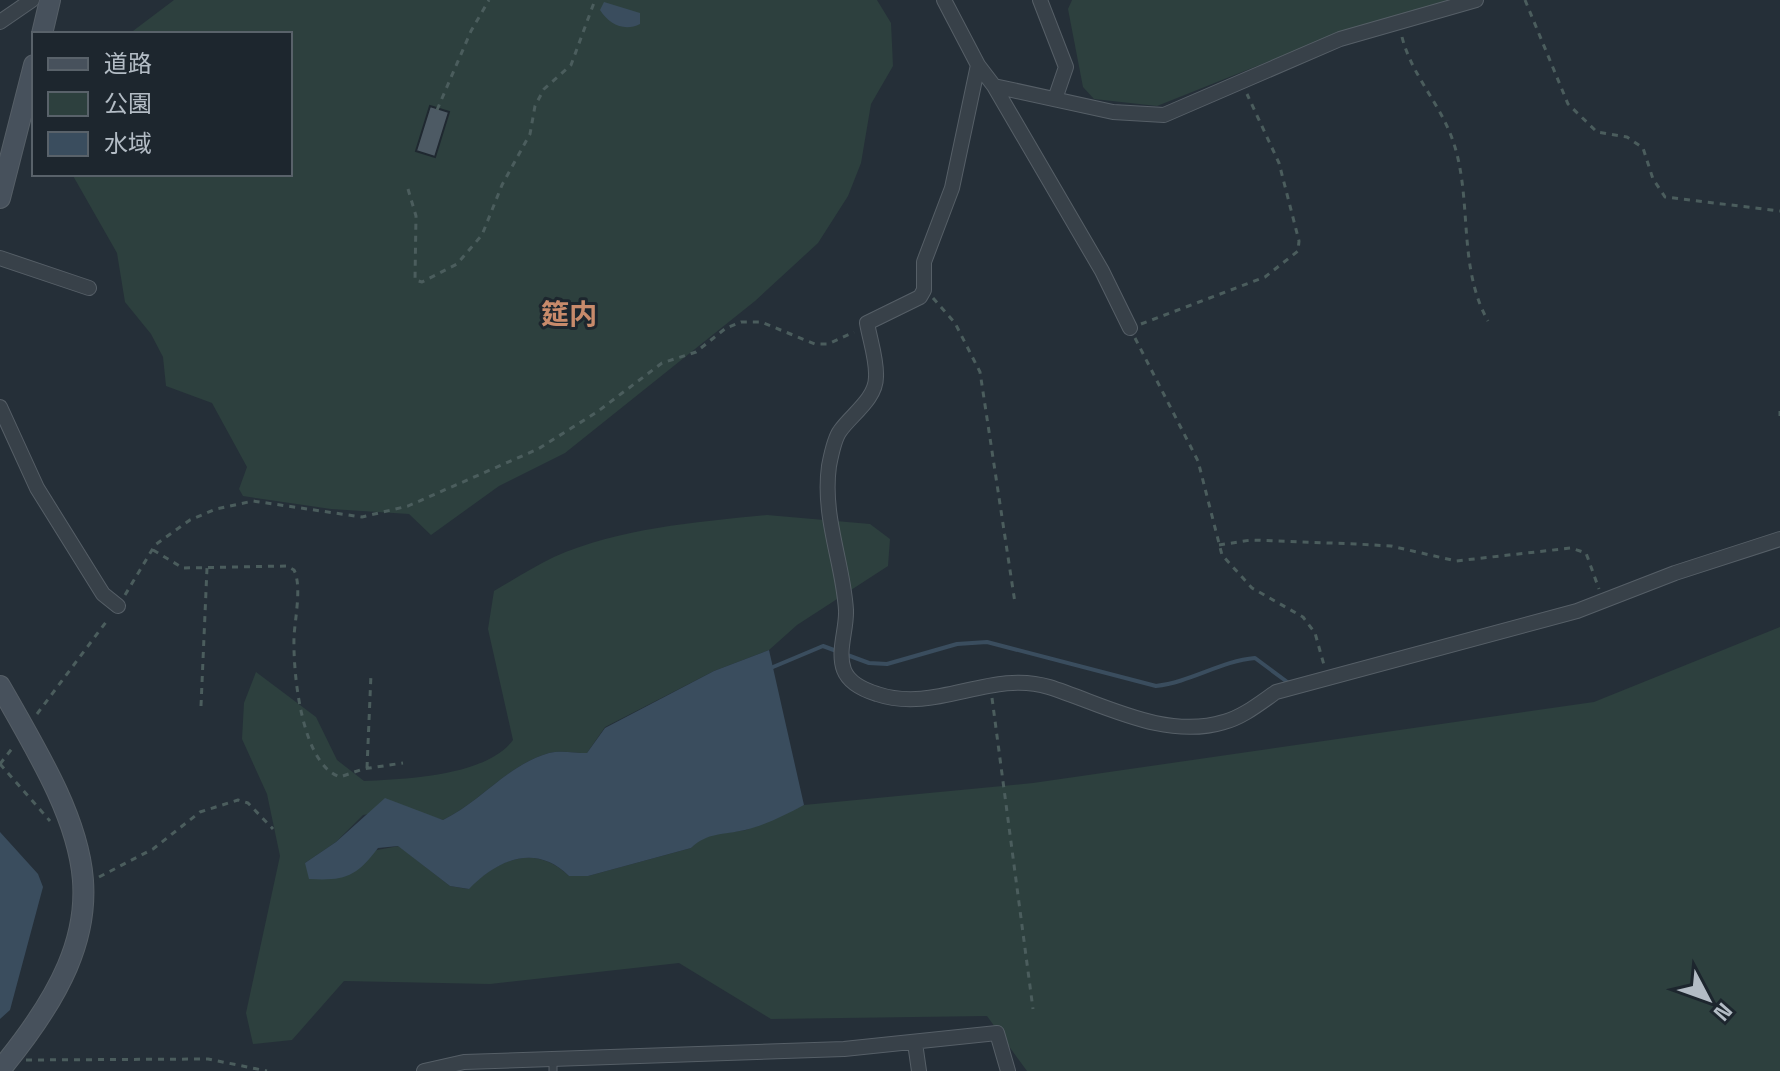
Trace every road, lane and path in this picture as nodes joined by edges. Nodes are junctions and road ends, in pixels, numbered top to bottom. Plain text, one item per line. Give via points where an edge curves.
1 (32, 0) edge
2 (50, 0) edge
3 (489, 0) edge
4 (595, 0) edge
5 (944, 0) edge
6 (1040, 0) edge
7 (1476, 0) edge
8 (1525, 0) edge
9 (1399, 21) junction
10 (0, 22) edge
11 (42, 32) edge
12 (978, 65) junction
13 (32, 73) edge
14 (1241, 83) junction
15 (994, 86) junction
16 (1055, 99) junction
17 (437, 110) dead end
18 (408, 189) dead end
19 (0, 198) edge
20 (1780, 211) edge
21 (0, 258) edge
22 (89, 288) dead end
23 (924, 290) junction
24 (1488, 321) dead end
25 (867, 323) junction
26 (1130, 328) junction
27 (0, 407) edge
28 (1780, 539) edge
29 (1219, 545) junction
30 (153, 550) junction
31 (207, 568) junction
32 (1604, 602) junction
33 (1015, 603) dead end
34 (118, 606) junction
35 (371, 674) dead end
36 (1327, 677) junction
37 (0, 686) edge
38 (991, 686) junction
39 (201, 706) dead end
40 (26, 730) junction
41 (403, 763) dead end
42 (0, 764) edge
43 (367, 768) junction
44 (56, 827) dead end
45 (273, 829) dead end
46 (84, 882) junction
47 (1033, 1009) dead end
48 (915, 1043) junction
49 (5, 1064) edge
50 (553, 1065) edge
51 (267, 1071) edge
52 (424, 1071) edge
53 (919, 1071) edge
54 (1008, 1071) edge

1 - 10 street
2 - 11 main road
3 - 17 path
4 - 18 path via 571,65 544,89 535,106 530,134 482,235 457,264 422,282 415,280 416,216
5 - 12 street
6 - 16 street via 1065,61
7 - 9 street
8 - 20 path via 1568,104 1597,132 1627,137 1643,148 1665,197
9 - 14 street via 1340,39
9 - 24 path via 1415,74 1453,142 1475,289
12 - 15 street
12 - 23 street via 952,188 924,262
13 - 19 main road
14 - 16 street via 1164,115 1113,112
14 - 26 path via 1279,163 1298,251 1265,277
15 - 16 street
15 - 26 street
21 - 22 street
23 - 25 street via 920,297
23 - 33 path via 955,323 980,372
25 - 30 path via 828,344 815,344 761,322 741,322 696,352 662,363 538,449 446,492 362,517 253,501 190,520
25 - 38 street via 877,379 860,410 838,432 829,466 832,543 846,610 841,660 845,673 858,687 912,700
26 - 29 path via 1198,461
27 - 34 street via 37,488 103,594
28 - 32 street
29 - 32 path via 1251,540 1380,545 1456,561 1571,548 1586,553
29 - 36 path via 1252,588 1303,617 1315,633
30 - 31 path via 175,566
30 - 34 path
31 - 39 path
31 - 43 path via 294,570 294,670 309,737 333,774 340,777
32 - 36 street
34 - 40 path
35 - 43 path
36 - 38 street via 1276,692 1245,713 1208,726 1164,723 1020,682
37 - 40 main road
38 - 47 path
40 - 42 path
40 - 46 main road via 68,811
41 - 43 path
42 - 44 path
45 - 46 path via 248,803 238,800 200,812 153,849
46 - 49 main road via 79,933 64,979
48 - 50 street
48 - 53 street
48 - 54 street via 997,1033
49 - 51 path via 208,1059
50 - 52 street via 464,1062

